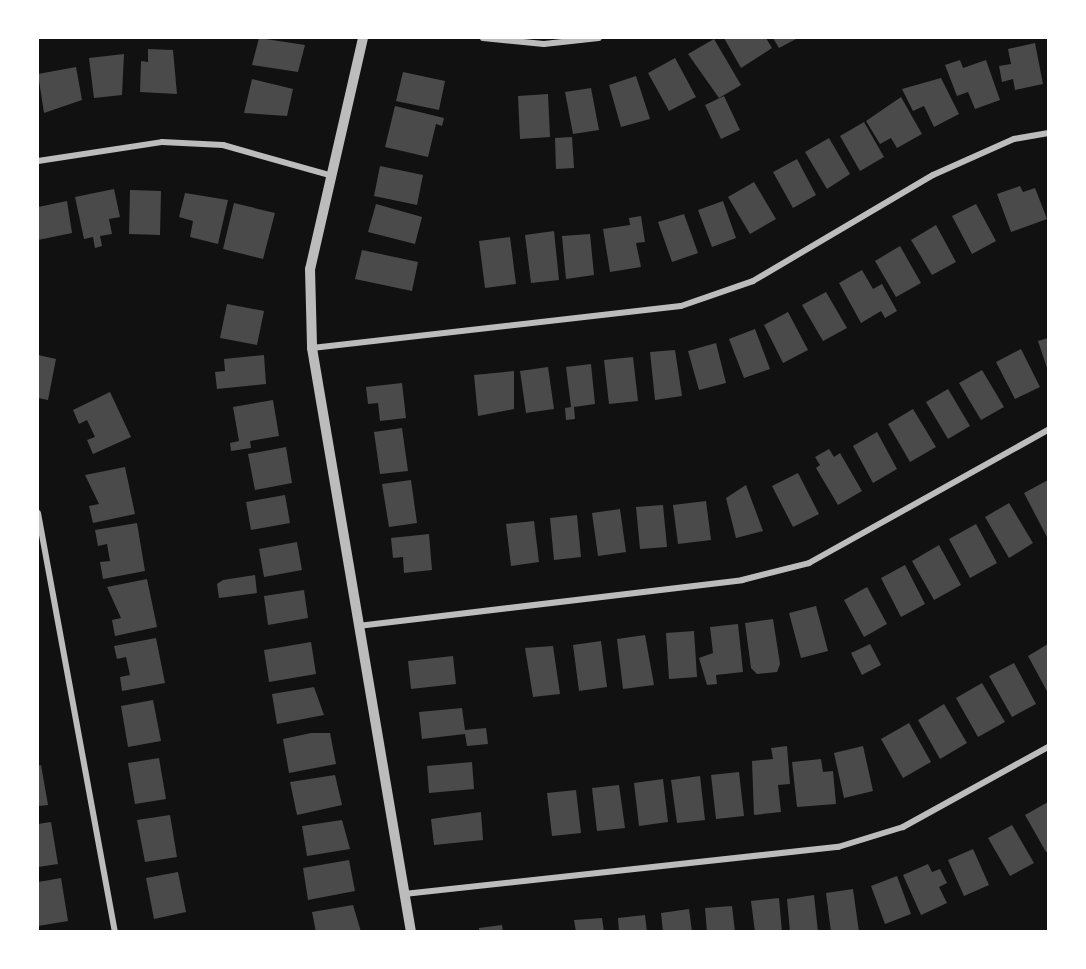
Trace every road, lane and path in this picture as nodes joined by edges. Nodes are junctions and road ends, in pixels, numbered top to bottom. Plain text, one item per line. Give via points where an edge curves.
1 (363, 38) edge
2 (483, 38) edge
3 (599, 38) edge
4 (1048, 133) edge
5 (38, 161) edge
6 (329, 176) junction
7 (312, 348) junction
8 (1048, 430) edge
9 (38, 513) edge
10 (358, 626) junction
11 (1048, 747) edge
12 (404, 894) junction
13 (115, 932) edge
14 (411, 932) edge

1 - 6 street
2 - 3 street via 544,44
4 - 7 street via 1014,139 933,175 753,281 681,306
5 - 6 street via 152,143 223,145
6 - 7 street via 310,269
7 - 10 street
8 - 10 street via 809,563 742,580
9 - 13 street
10 - 12 street
11 - 12 street via 903,827 838,847
12 - 14 street

